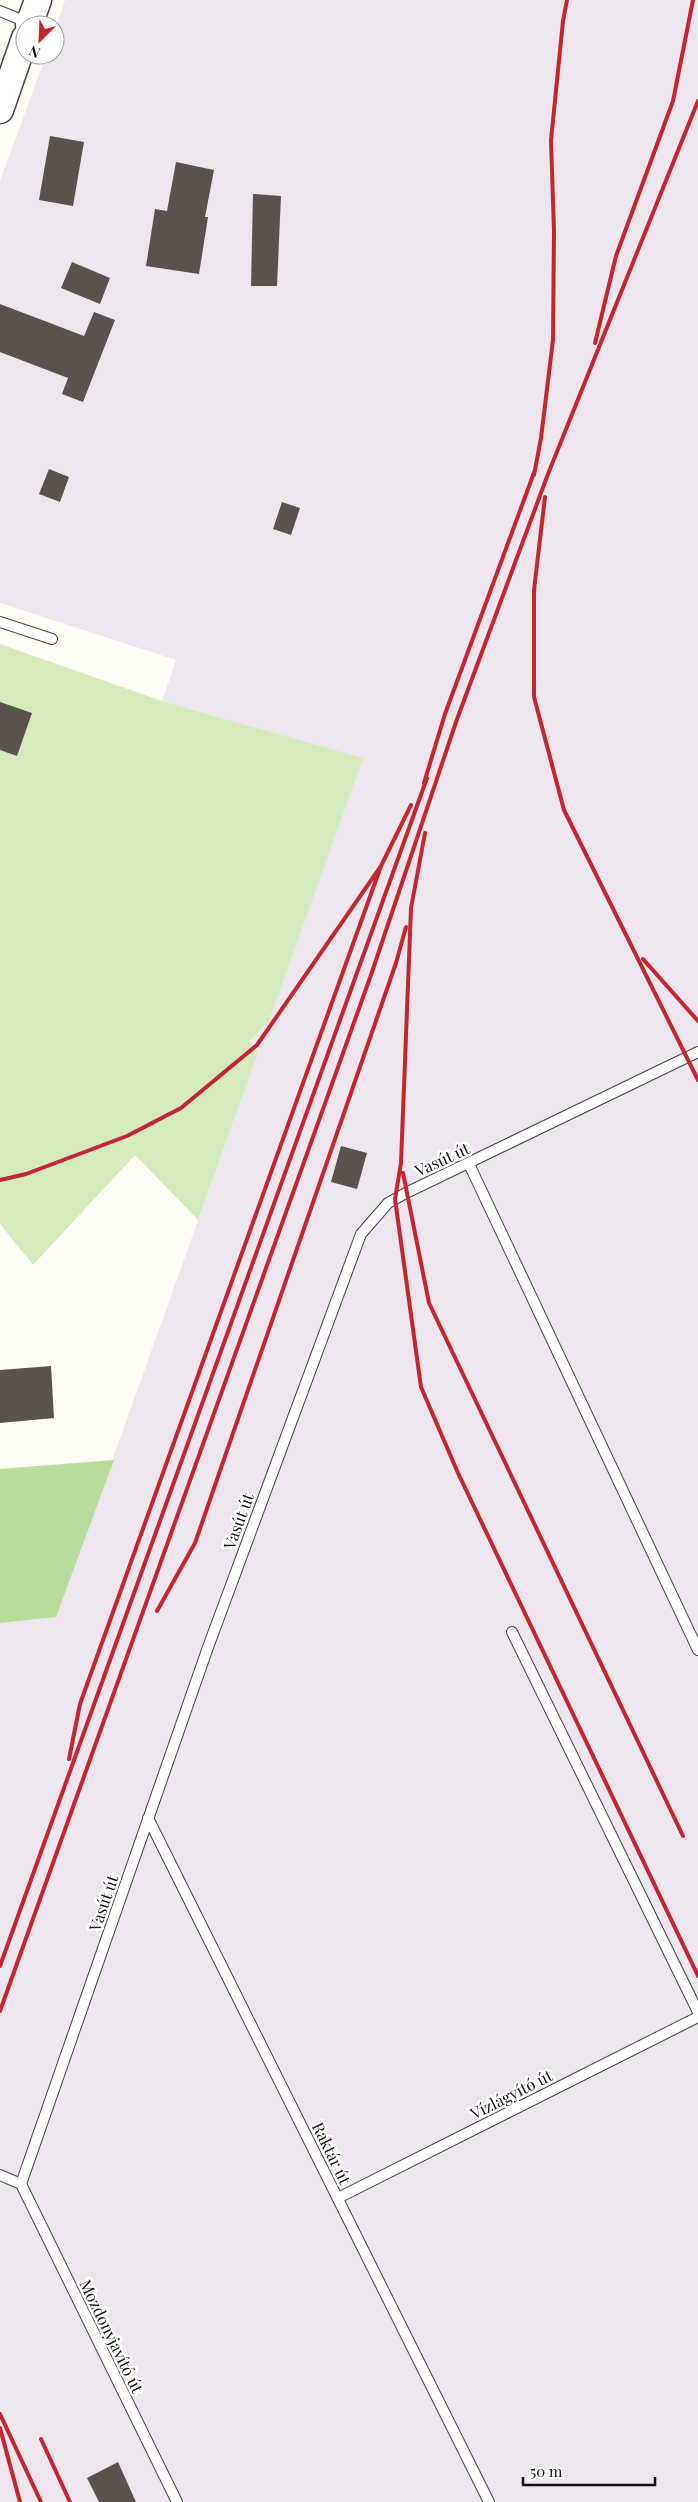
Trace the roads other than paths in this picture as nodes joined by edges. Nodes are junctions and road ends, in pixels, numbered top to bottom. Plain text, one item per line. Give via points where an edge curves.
1 (0, 11) edge
2 (15, 16) edge
3 (16, 65) edge
4 (0, 110) edge
5 (0, 622) edge
6 (52, 638) dead end
7 (698, 1052) edge
8 (468, 1164) junction
9 (512, 1632) dead end
10 (698, 1650) edge
11 (148, 1818) junction
12 (698, 2012) edge
13 (698, 2017) edge
14 (0, 2175) edge
15 (21, 2184) junction
16 (338, 2198) junction
17 (177, 2502) edge
18 (489, 2502) edge

1 - 2 lane
3 - 4 street
5 - 6 lane
7 - 8 lane, Vasút út
8 - 10 lane
8 - 11 lane, Vasút út via 388,1203 361,1234
9 - 12 lane
11 - 15 lane, Vasút út
11 - 16 lane, Raktár út
13 - 16 lane, Vízlágyító út
14 - 15 lane
15 - 17 lane, Mozdonyjavító út
16 - 18 lane, Raktár út

